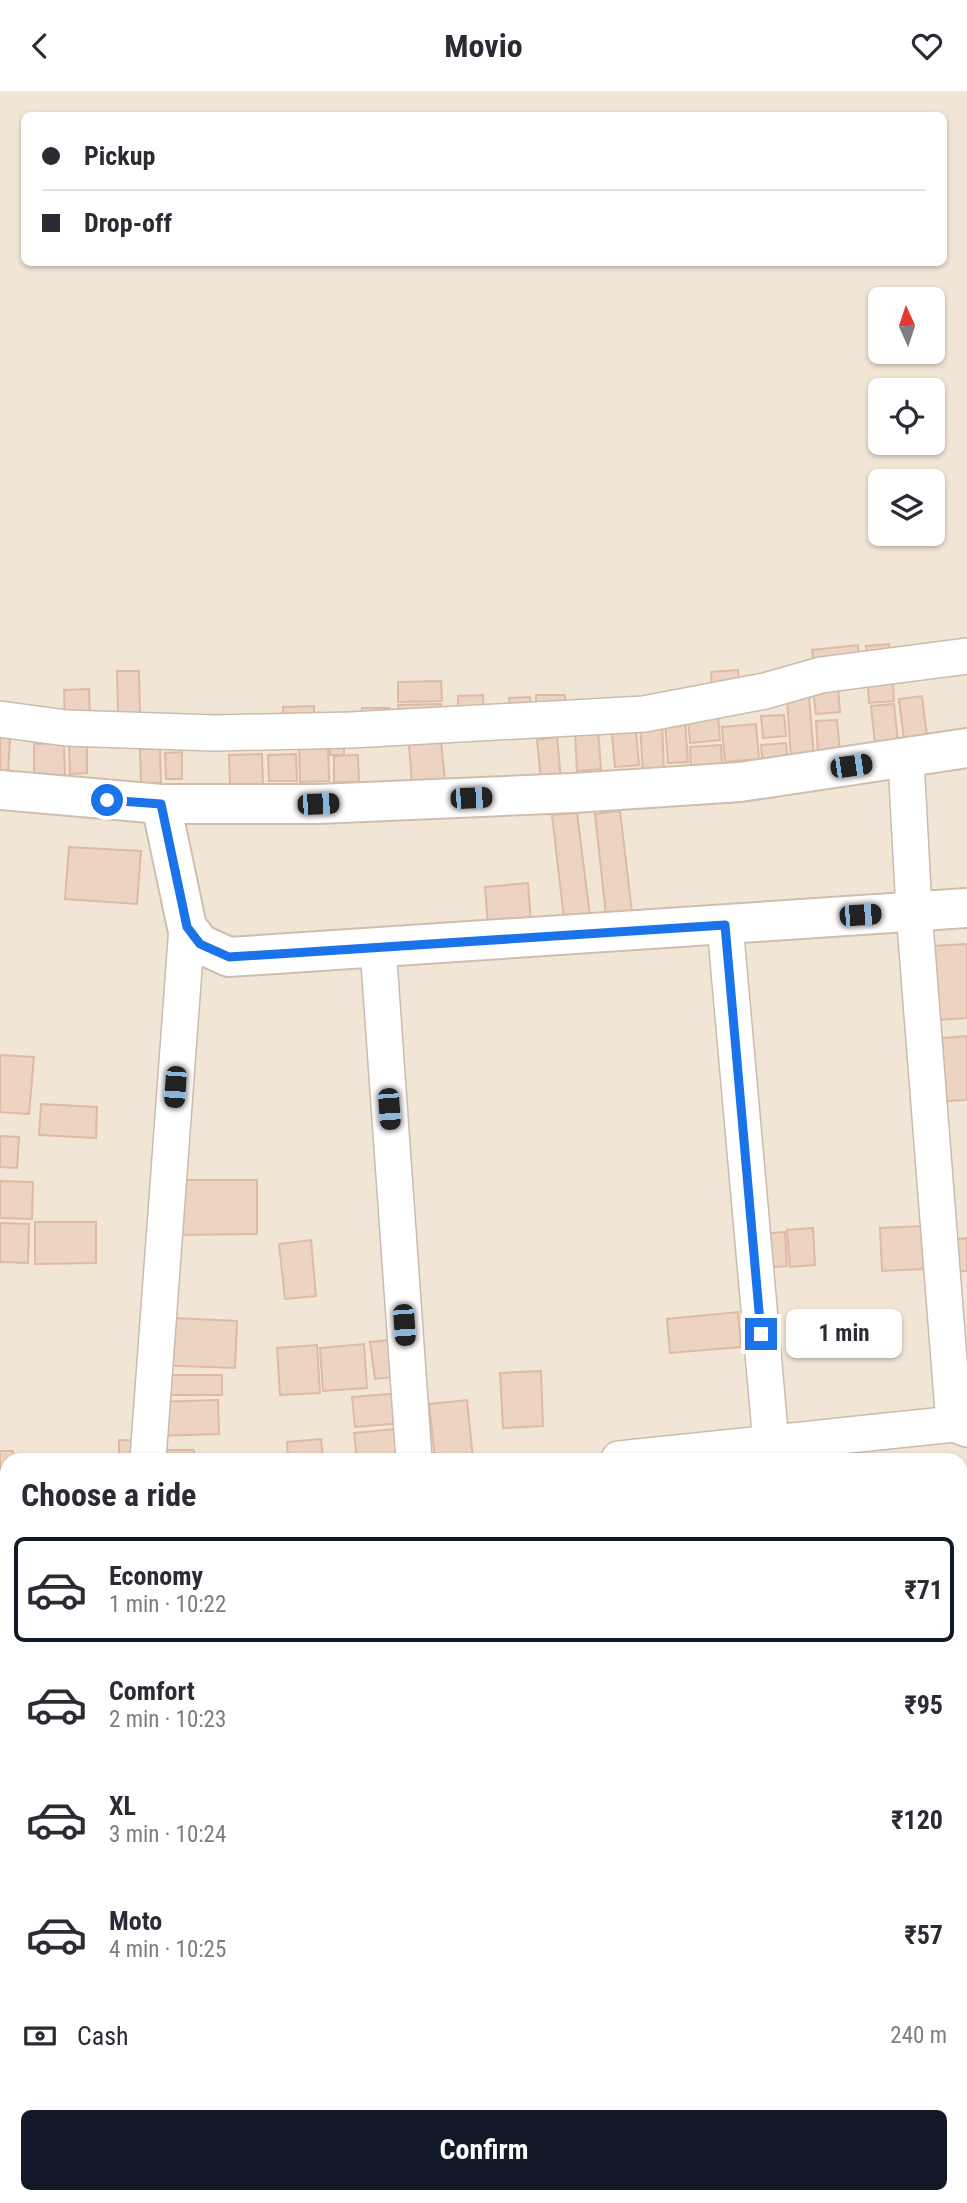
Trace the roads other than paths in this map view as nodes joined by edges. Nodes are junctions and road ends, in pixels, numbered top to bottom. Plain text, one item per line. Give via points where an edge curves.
1 (967, 656) edge
2 (0, 719) edge
3 (967, 748) edge
4 (906, 759) junction
5 (0, 790) edge
6 (161, 804) junction
7 (967, 908) edge
8 (914, 912) junction
9 (725, 925) junction
10 (187, 927) junction
11 (378, 947) junction
12 (960, 1426) edge
13 (771, 1443) junction
14 (148, 1453) edge
15 (414, 1453) edge
16 (676, 1453) edge

1 - 2 street via 821,675 765,691 644,714 215,733 66,728
3 - 4 street
4 - 6 street via 740,782 573,793 318,804
4 - 8 street
5 - 6 street
6 - 10 street
7 - 8 street
8 - 9 street
8 - 12 street
9 - 11 street
9 - 13 street
10 - 11 street via 200,944 229,957
10 - 14 street
11 - 15 street
12 - 13 street
13 - 16 street

